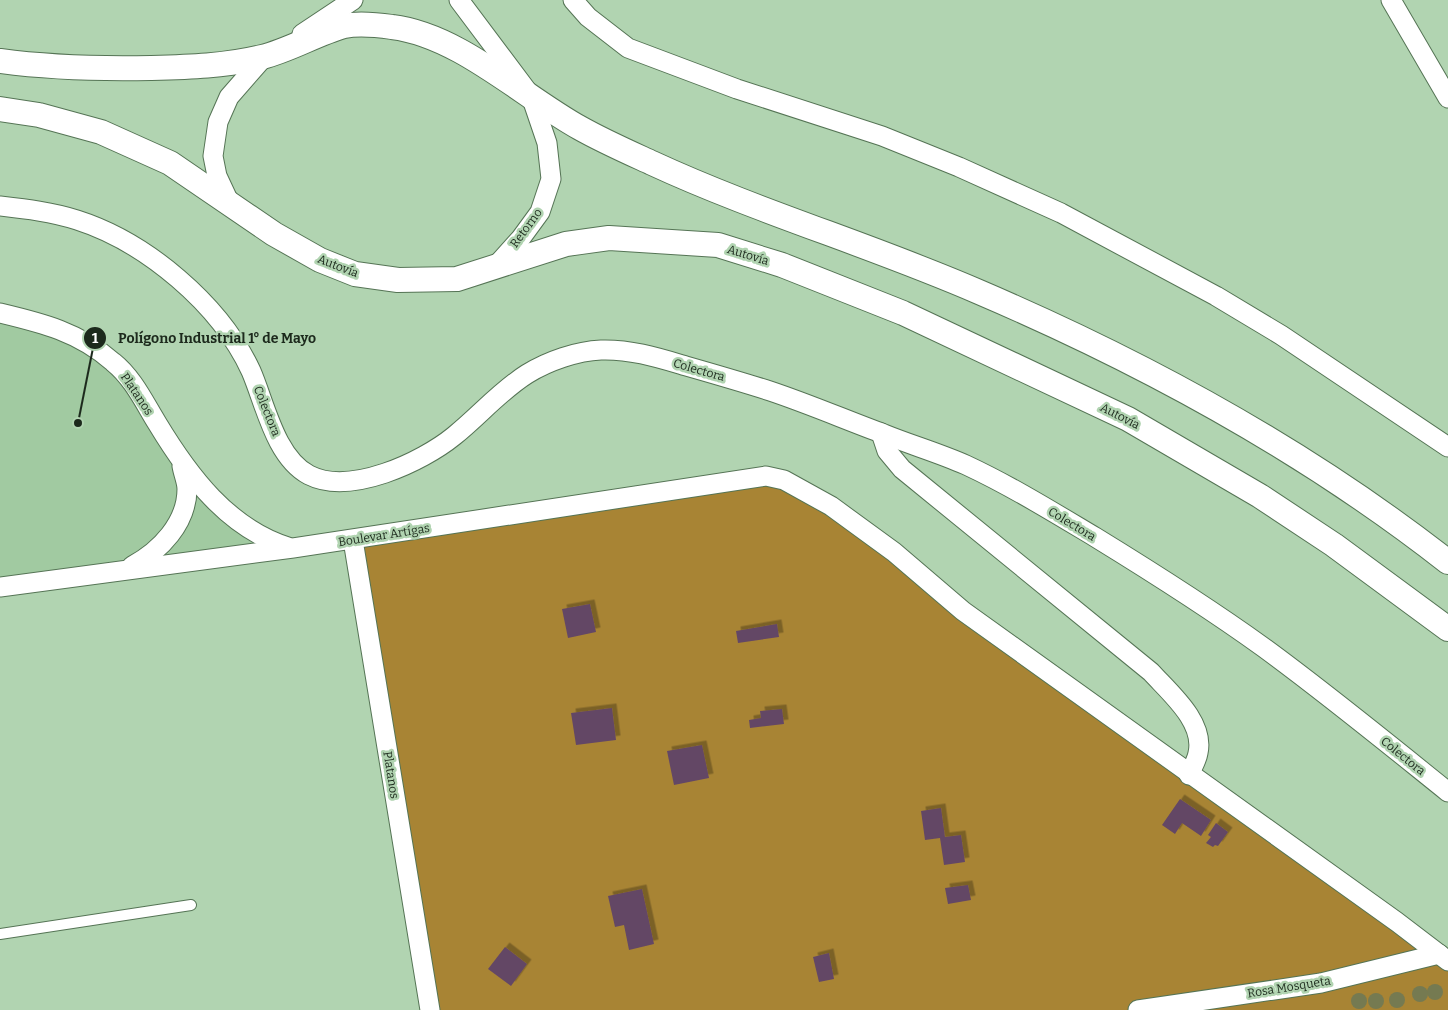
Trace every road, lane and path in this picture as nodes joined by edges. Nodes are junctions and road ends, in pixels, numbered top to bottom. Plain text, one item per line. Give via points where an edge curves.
1 (353, 0) edge
2 (459, 0) edge
3 (573, 0) edge
4 (1391, 0) edge
5 (264, 57) junction
6 (0, 61) edge
7 (531, 96) junction
8 (1448, 98) edge
9 (0, 109) edge
10 (0, 206) edge
11 (231, 206) junction
12 (494, 268) junction
13 (0, 313) edge
14 (881, 433) junction
15 (1448, 447) edge
16 (181, 463) junction
17 (353, 540) junction
18 (293, 548) junction
19 (1448, 562) edge
20 (127, 568) junction
21 (0, 587) edge
22 (1448, 629) edge
23 (1189, 775) junction
24 (1448, 792) edge
25 (191, 904) dead end
26 (0, 934) edge
27 (1443, 958) edge
28 (430, 1010) edge
29 (1138, 1010) edge

1 - 5 street
2 - 7 street, Retorno
3 - 15 street via 588,17 628,48 737,89 882,136 1061,213 1216,296 1281,335
4 - 8 street
5 - 6 street via 204,66 113,69 47,68
5 - 7 street via 348,25 390,26 443,42
5 - 11 street via 229,97 218,122 213,156 217,176
7 - 12 street, Retorno via 547,144 551,179 540,212
7 - 19 street via 580,128 661,167 979,292 1192,394 1314,466
9 - 11 street, Autovía via 39,115 101,132 170,163
10 - 14 street, Colectora via 74,219 96,227 165,268 213,313 232,337 249,366 275,435 292,462 308,475 334,482 369,478 406,464 451,438 526,374 555,361 600,350 638,352 747,384
11 - 12 street, Autovía via 320,260 354,274 398,280 456,279
12 - 22 street, Autovía via 566,244 609,238 718,245 782,265 903,313 1128,419 1260,496 1334,545
13 - 16 street, Platanos via 50,325 79,338 114,362 133,383
14 - 23 street via 887,451 902,469 1151,672 1186,710 1199,737 1198,753
14 - 24 street, Colectora via 964,465 1030,498 1122,554 1262,646
16 - 18 street, Platanos via 236,521 266,540
16 - 20 street, Platanos via 187,489 181,517 170,536 144,559
17 - 18 street, Boulevar Artígas
17 - 23 street, Boulevar Artígas via 766,476 784,480 831,506 894,552 963,611
17 - 28 street, Platanos
18 - 20 street, Boulevar Artígas
20 - 21 street, Boulevar Artígas
23 - 27 street
25 - 26 lane
27 - 29 street, Rosa Mosqueta via 1321,983

